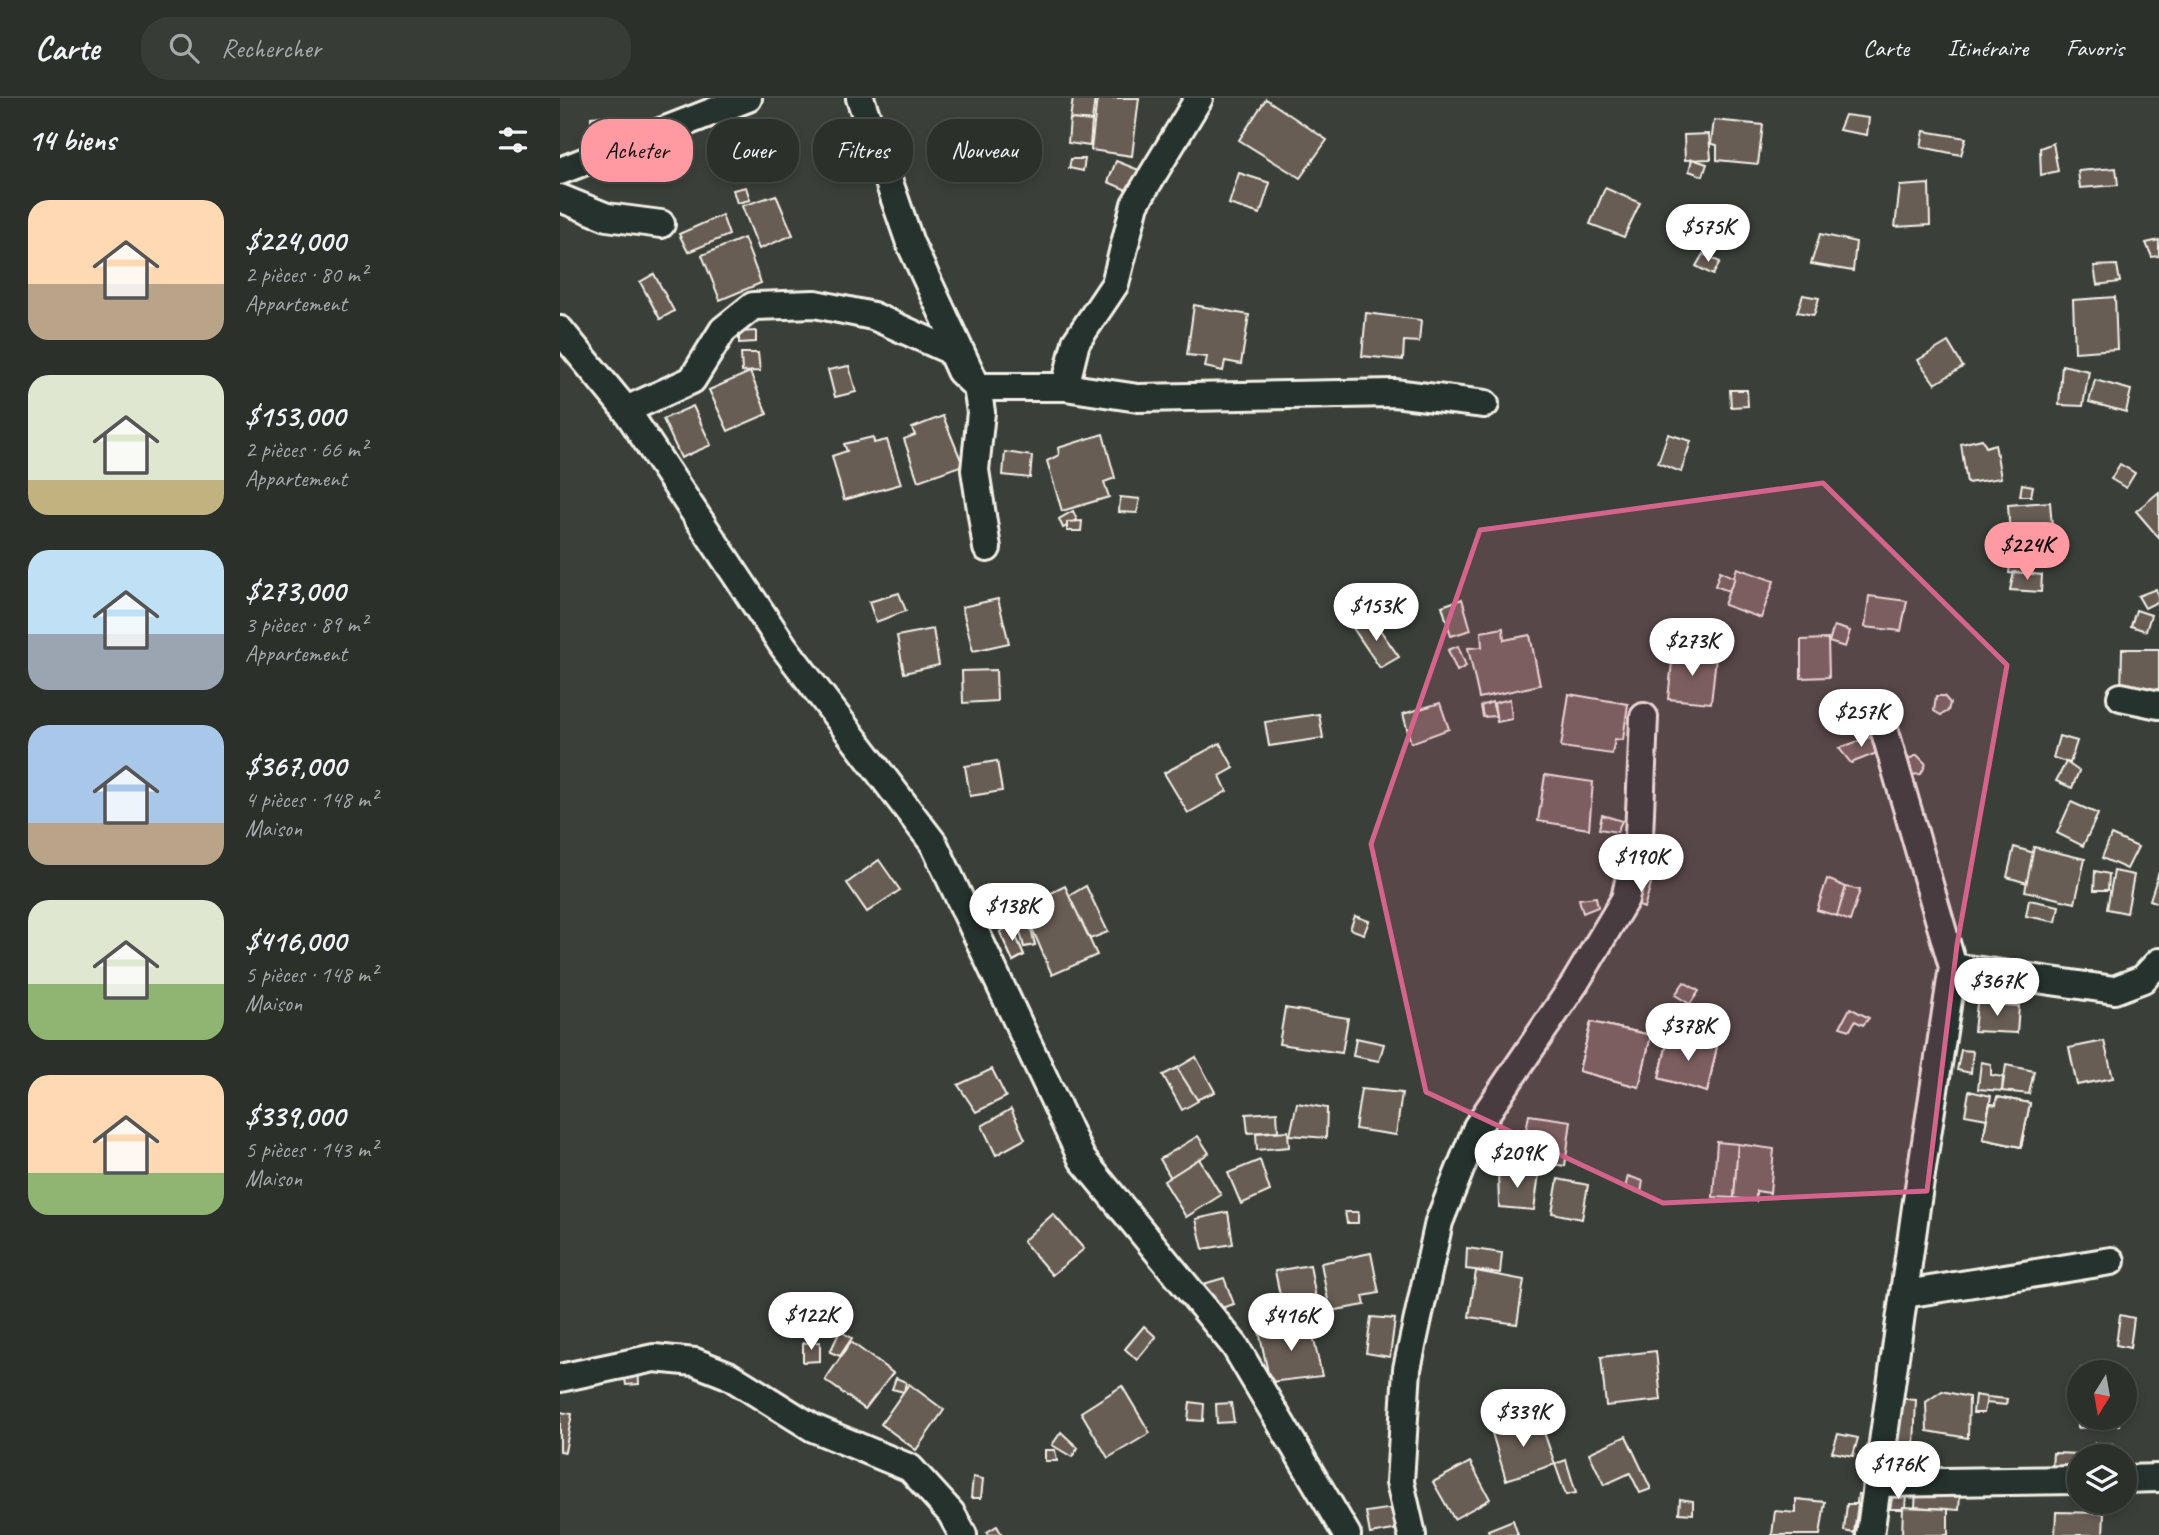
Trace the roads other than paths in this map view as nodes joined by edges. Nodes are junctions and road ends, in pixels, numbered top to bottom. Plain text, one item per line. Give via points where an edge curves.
1 (748, 98) edge
2 (860, 98) edge
3 (1199, 98) edge
4 (560, 172) edge
5 (560, 198) edge
6 (661, 224) dead end
7 (560, 330) edge
8 (977, 387) junction
9 (1065, 387) junction
10 (1485, 404) dead end
11 (626, 410) junction
12 (987, 548) dead end
13 (2121, 697) dead end
14 (2159, 705) edge
15 (1644, 717) dead end
16 (1883, 725) dead end
17 (2159, 962) edge
18 (1953, 967) junction
19 (2111, 1261) dead end
20 (1905, 1294) junction
21 (560, 1378) edge
22 (2159, 1478) edge
23 (2137, 1479) edge
24 (2067, 1480) edge
25 (1878, 1483) junction
26 (963, 1535) edge
27 (1347, 1535) edge
28 (1412, 1535) edge
29 (1870, 1535) edge

1 - 4 street
2 - 8 street via 910,243
3 - 9 street via 1135,204 1115,284 1076,342
5 - 6 street via 607,217
7 - 11 street
8 - 9 street
8 - 11 street via 960,371 951,351 873,316 815,304 753,306 723,330 692,380
8 - 12 street via 981,412 975,470
9 - 10 street via 1138,398 1394,393
11 - 27 street via 784,646 934,844 1082,1159 1235,1346
13 - 14 street
15 - 28 street via 1639,836 1626,899 1576,983 1477,1127 1439,1222 1407,1368 1400,1482
16 - 18 street
17 - 18 street via 2143,979 2114,990
18 - 20 street
19 - 20 street
20 - 25 street
21 - 26 street via 654,1358 695,1362 728,1375 813,1428 910,1468 951,1513
22 - 23 street
24 - 25 street
25 - 29 street

